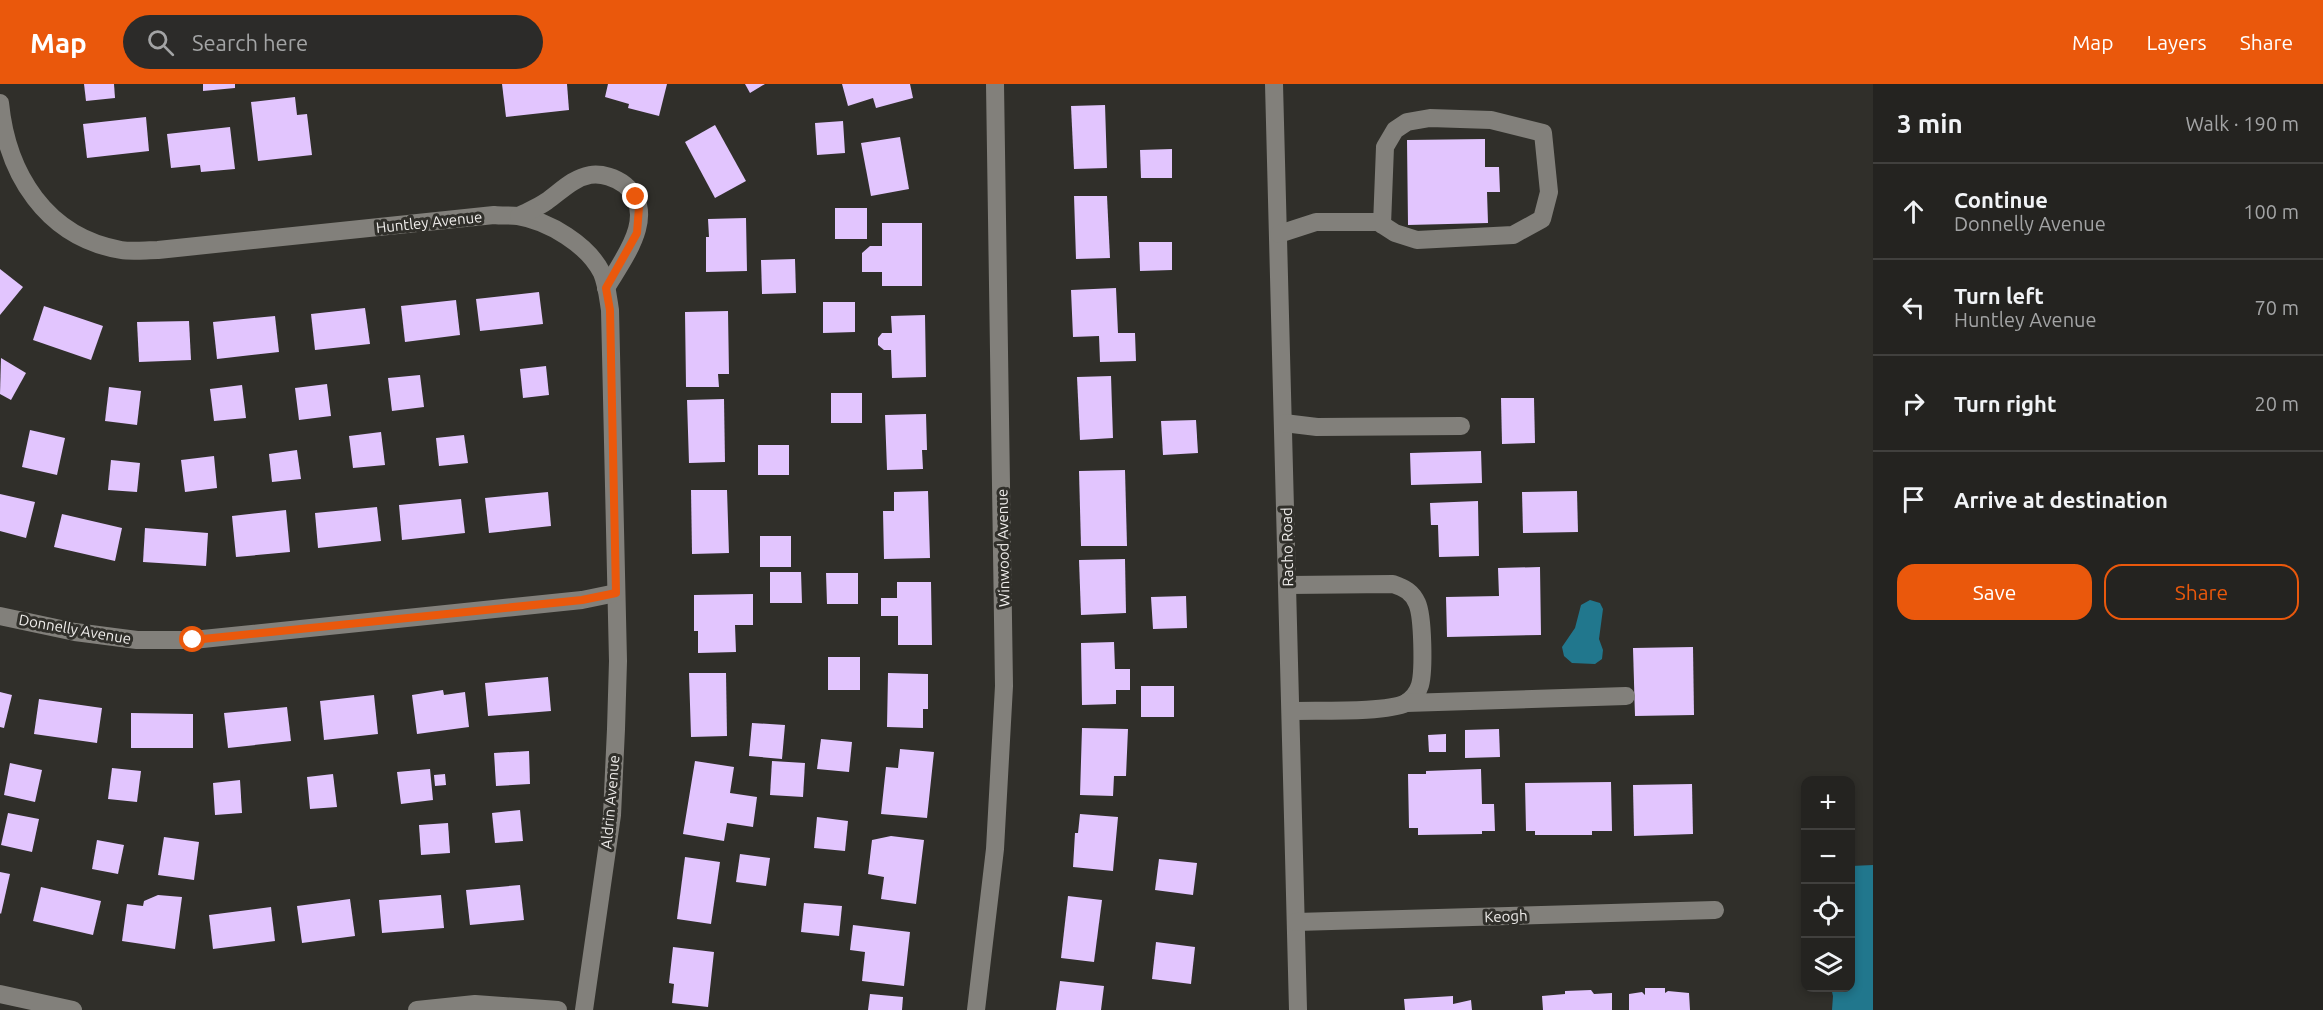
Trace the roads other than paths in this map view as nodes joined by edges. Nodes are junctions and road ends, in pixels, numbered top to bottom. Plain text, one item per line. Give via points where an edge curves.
1 (995, 84) edge
2 (1274, 84) edge
3 (0, 103) edge
4 (519, 216) junction
5 (1382, 225) junction
6 (1279, 234) junction
7 (606, 288) junction
8 (1284, 423) junction
9 (1461, 426) dead end
10 (1288, 585) junction
11 (616, 593) junction
12 (0, 616) edge
13 (1626, 696) dead end
14 (1406, 703) junction
15 (1291, 711) junction
16 (1715, 910) dead end
17 (1296, 922) junction
18 (0, 994) edge
19 (73, 1010) edge
20 (417, 1010) edge
21 (558, 1010) edge
22 (584, 1010) edge
23 (976, 1010) edge
24 (1298, 1010) edge

1 - 23 street, Winwood Avenue via 1004,686 995,849
2 - 6 street, Racho Road
3 - 4 street, Huntley Avenue via 14,162 39,205 79,235 104,246 158,250 494,215
4 - 7 street, Huntley Avenue via 556,230 580,246 602,273
4 - 7 street via 562,188 591,175 627,186 639,207 637,233
5 - 5 street via 1417,240 1513,235 1542,219 1549,192 1543,134 1491,120 1431,118 1407,122 1395,130 1385,147
5 - 6 street via 1316,222
6 - 8 street, Racho Road
7 - 11 street, Huntley Avenue via 610,310
8 - 9 street via 1317,427
8 - 10 street, Racho Road
10 - 14 street via 1393,584 1408,589 1421,613 1422,675 1415,696
10 - 15 street, Racho Road
11 - 12 street, Donnelly Avenue via 582,600 193,640 137,640
11 - 22 street, Aldrin Avenue via 612,814
13 - 14 street
14 - 15 street via 1388,708
15 - 17 street, Racho Road
16 - 17 street, Keogh
17 - 24 street, Racho Road
18 - 19 street
20 - 21 street via 475,1004

